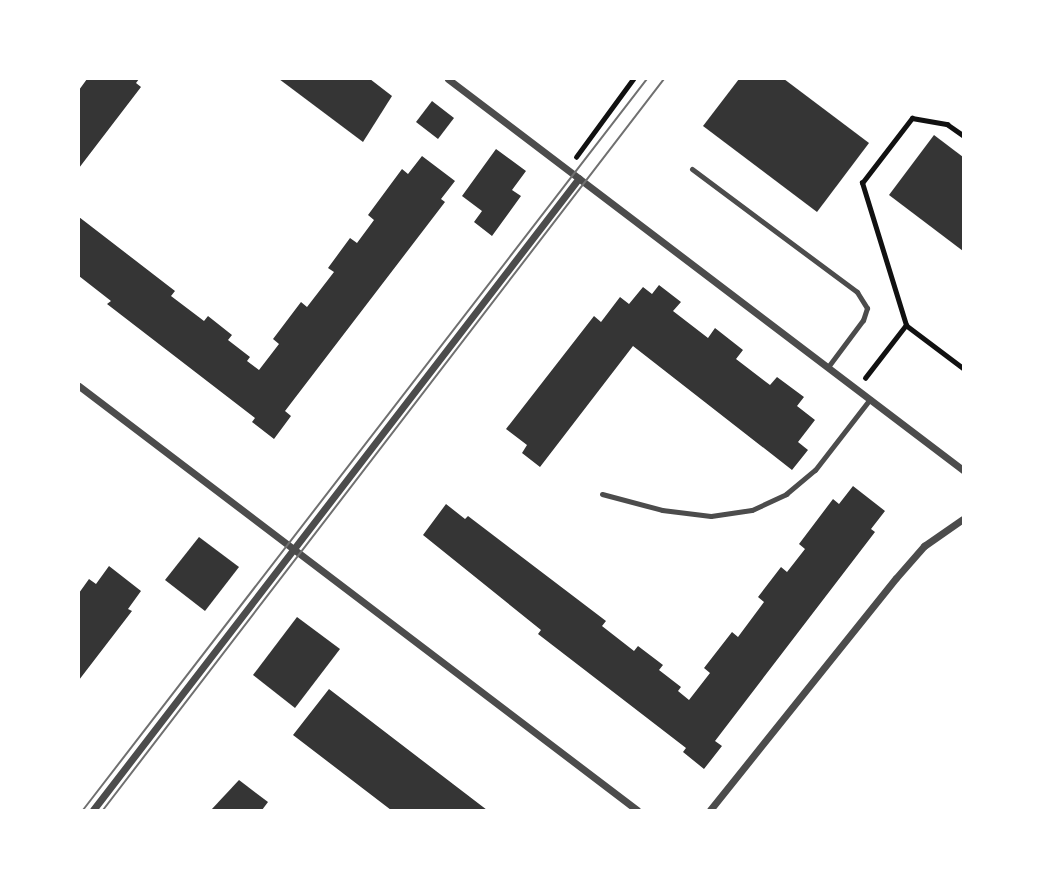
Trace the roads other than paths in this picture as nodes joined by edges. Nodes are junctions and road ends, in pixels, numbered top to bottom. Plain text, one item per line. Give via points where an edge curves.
1 (448, 79) edge
2 (692, 170) dead end
3 (579, 178) junction
4 (828, 368) junction
5 (79, 386) edge
6 (870, 399) junction
7 (963, 470) edge
8 (602, 494) dead end
9 (963, 519) edge
10 (296, 551) junction
11 (93, 810) edge
12 (637, 810) edge
13 (710, 810) edge

1 - 3 street
2 - 4 lane via 857,292 867,308 863,320
3 - 4 street
3 - 10 street
4 - 6 street
5 - 10 street
6 - 7 street
6 - 8 lane via 814,470 786,494 752,510 711,516 662,510
9 - 13 street via 924,546 896,578
10 - 11 street
10 - 12 street

